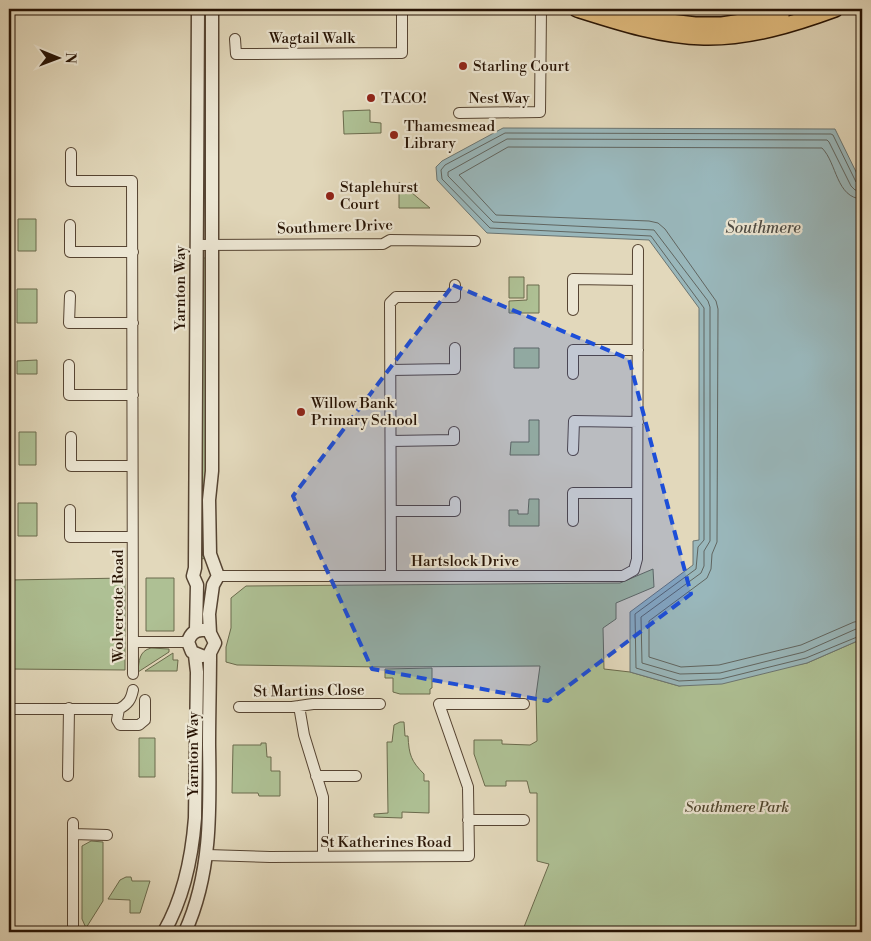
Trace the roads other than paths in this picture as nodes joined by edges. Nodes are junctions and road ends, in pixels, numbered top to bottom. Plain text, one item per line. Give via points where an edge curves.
1 (198, 9) edge
2 (212, 9) edge
3 (402, 9) edge
4 (541, 9) edge
5 (579, 9) edge
6 (622, 9) edge
7 (807, 9) edge
8 (835, 9) edge
9 (235, 40) dead end
10 (458, 113) dead end
11 (71, 153) dead end
12 (70, 225) dead end
13 (475, 241) dead end
14 (196, 245) junction
15 (211, 245) junction
16 (638, 250) dead end
17 (132, 252) junction
18 (638, 280) junction
19 (455, 285) dead end
20 (70, 296) dead end
21 (573, 310) dead end
22 (132, 323) junction
23 (455, 348) dead end
24 (638, 350) junction
25 (69, 366) dead end
26 (391, 370) junction
27 (573, 374) dead end
28 (133, 395) junction
29 (638, 422) junction
30 (454, 432) dead end
31 (71, 437) dead end
32 (391, 441) junction
33 (573, 450) dead end
34 (132, 466) junction
35 (637, 493) junction
36 (455, 502) dead end
37 (70, 510) dead end
38 (391, 511) junction
39 (573, 521) dead end
40 (132, 537) junction
41 (196, 568) junction
42 (215, 575) junction
43 (392, 576) junction
44 (197, 584) junction
45 (196, 630) junction
46 (210, 633) junction
47 (133, 642) junction
48 (188, 642) junction
49 (210, 653) junction
50 (195, 654) junction
51 (133, 674) dead end
52 (133, 690) dead end
53 (145, 700) dead end
54 (380, 704) dead end
55 (524, 704) dead end
56 (299, 706) junction
57 (239, 707) dead end
58 (69, 708) junction
59 (9, 709) edge
60 (119, 709) junction
61 (68, 776) dead end
62 (316, 776) junction
63 (356, 776) dead end
64 (468, 820) junction
65 (524, 820) dead end
66 (73, 823) dead end
67 (74, 834) junction
68 (107, 835) dead end
69 (191, 853) junction
70 (207, 855) junction
71 (323, 857) junction
72 (76, 931) edge
73 (164, 932) edge
74 (184, 932) edge

1 - 14 street, Yarnton Way
2 - 15 street, Yarnton Way
3 - 9 street, Wagtail Walk via 402,53 236,54
4 - 10 street, Nest Way via 540,112
5 - 8 main road via 661,32 705,37 748,34
6 - 7 main road via 695,25 776,18
11 - 17 street, Wolvercote Road via 71,181 132,181
12 - 17 street via 70,252
13 - 15 street, Southmere Drive
14 - 15 street, Southmere Drive
14 - 41 street, Yarnton Way
15 - 42 street, Yarnton Way via 212,470 209,500 210,554
16 - 18 street, Hartslock Drive
17 - 22 street, Wolvercote Road
18 - 21 street via 573,279
18 - 24 street, Hartslock Drive
19 - 26 street via 455,297 396,297 390,303
20 - 22 street via 69,323
22 - 28 street, Wolvercote Road
23 - 26 street via 455,369
24 - 27 street via 573,350
24 - 29 street, Hartslock Drive
25 - 28 street via 69,395
26 - 32 street
28 - 34 street, Wolvercote Road
29 - 33 street via 574,421
29 - 35 street, Hartslock Drive
30 - 32 street via 454,440
31 - 34 street via 71,466
32 - 38 street
34 - 40 street, Wolvercote Road
35 - 39 street via 573,493
35 - 43 street, Hartslock Drive via 637,559 634,570 623,576
36 - 38 street via 455,511
37 - 40 street, Wolvercote Road via 70,537
38 - 43 street
40 - 47 street, Wolvercote Road
41 - 42 street via 208,563
41 - 44 street, Yarnton Way via 193,576
42 - 43 street, Hartslock Drive
42 - 44 street via 203,588
42 - 46 street, Yarnton Way via 209,614
44 - 45 street, Yarnton Way
45 - 46 street
45 - 48 street
46 - 49 street, Yarnton Way via 215,643
47 - 48 street
47 - 51 street, Wolvercote Road
48 - 50 street, Yarnton Way
49 - 50 street via 203,656
49 - 70 street, Yarnton Way
50 - 69 street, Yarnton Way via 195,818
52 - 60 street via 132,698
53 - 60 street via 145,720 139,725 120,725
54 - 56 street, St Martins Close
55 - 64 street, St Katherines Road via 439,704 468,786
56 - 57 street, St Martins Close
56 - 62 street
58 - 59 street
58 - 60 street
58 - 61 street
62 - 63 street
62 - 71 street via 322,796
64 - 65 street
64 - 71 street, St Katherines Road via 469,856
66 - 67 street
67 - 68 street
67 - 72 street
69 - 70 street
69 - 73 street, Yarnton Way via 183,887
70 - 71 street, St Katherines Road
70 - 74 street, Yarnton Way via 199,892

